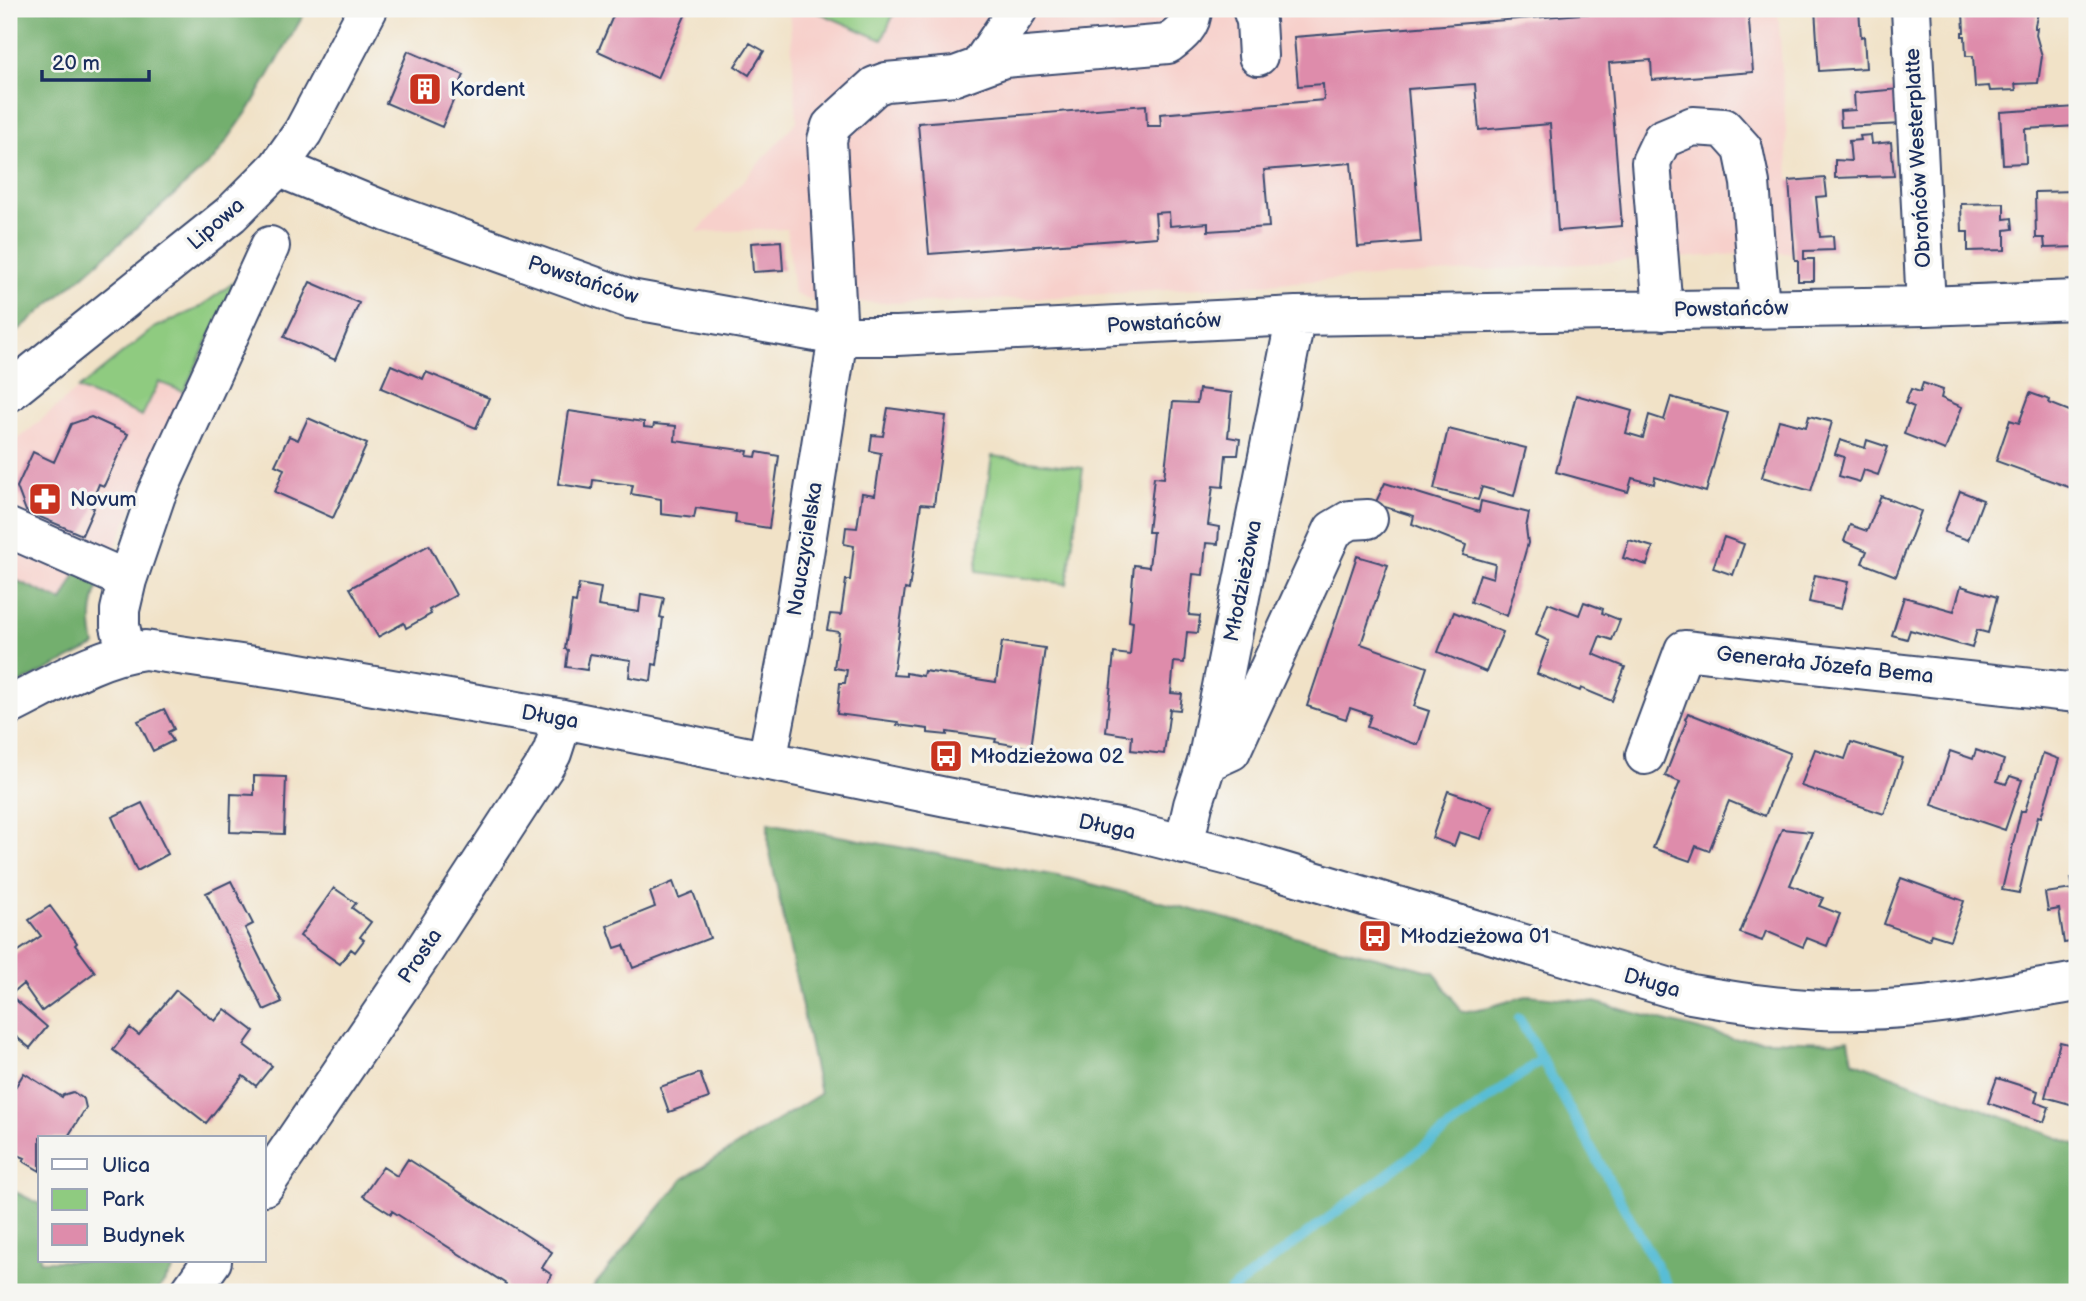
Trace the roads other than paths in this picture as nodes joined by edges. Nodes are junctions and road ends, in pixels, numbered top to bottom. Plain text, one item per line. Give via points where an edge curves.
1 (368, 9) edge
2 (1018, 9) edge
3 (1192, 9) edge
4 (1252, 9) edge
5 (1911, 9) edge
6 (1258, 56) dead end
7 (979, 67) junction
8 (278, 167) junction
9 (270, 246) dead end
10 (2077, 300) edge
11 (1926, 306) junction
12 (1760, 308) junction
13 (1663, 310) junction
14 (1296, 316) junction
15 (838, 336) junction
16 (9, 392) edge
17 (1368, 519) dead end
18 (9, 528) edge
19 (127, 580) junction
20 (126, 652) junction
21 (2077, 693) edge
22 (9, 706) edge
23 (563, 719) junction
24 (1645, 755) dead end
25 (767, 761) junction
26 (1207, 762) junction
27 (1184, 845) junction
28 (2077, 982) edge
29 (266, 1183) edge
30 (211, 1262) edge
31 (190, 1292) edge

1 - 8 street, Lipowa via 303,132
2 - 7 street
3 - 7 street, Nauczycielska via 1184,33 1168,44 1004,58
4 - 6 street
5 - 11 street, Obrońców Westerplatte
7 - 15 street, Nauczycielska via 955,76 875,86 831,126 827,140
8 - 15 street, Powstańców via 387,212 630,299
8 - 16 street, Lipowa via 231,214
9 - 19 street via 156,495
10 - 11 street, Powstańców
11 - 12 street, Powstańców
12 - 13 street, Powstańców
12 - 13 street via 1743,149 1724,128 1693,126 1662,139 1651,162
13 - 14 street, Powstańców
14 - 15 street, Powstańców
14 - 26 street, Młodzieżowa
15 - 25 street, Nauczycielska
17 - 26 street via 1350,520 1333,530 1231,751
18 - 19 street
19 - 20 street via 120,610
20 - 22 street
20 - 23 street, Długa via 145,650 288,671
21 - 24 street, Generała Józefa Bema via 1684,650
23 - 25 street, Długa
23 - 29 street, Prosta via 544,767
25 - 27 street, Długa via 1123,829
26 - 27 street, Młodzieżowa
27 - 28 street, Długa via 1645,981 1730,1001 1861,1010 1958,1001
30 - 31 street

